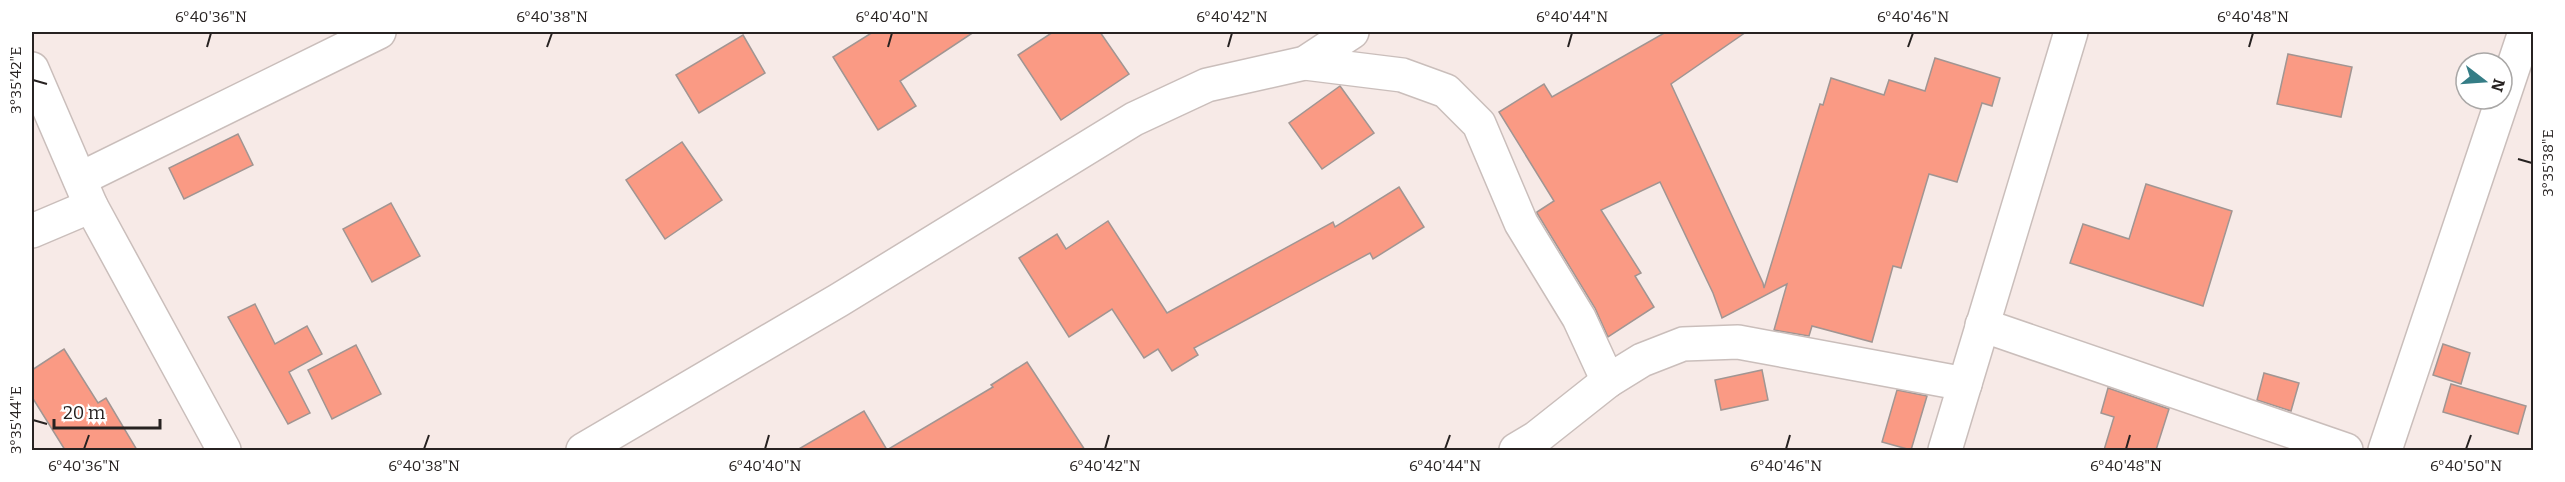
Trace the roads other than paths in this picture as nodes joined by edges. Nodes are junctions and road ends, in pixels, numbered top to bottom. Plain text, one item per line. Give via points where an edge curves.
1 (379, 32) edge
2 (1352, 32) edge
3 (2071, 32) edge
4 (2525, 32) edge
5 (1305, 63) junction
6 (32, 69) edge
7 (86, 193) junction
8 (32, 231) edge
9 (1982, 326) junction
10 (1608, 381) junction
11 (1965, 384) junction
12 (224, 450) edge
13 (583, 450) edge
14 (1516, 450) edge
15 (1945, 450) edge
16 (2346, 450) edge
17 (2385, 450) edge

1 - 7 street
2 - 5 street
3 - 9 street
4 - 17 street
5 - 10 street via 1402,75 1446,91 1479,124 1521,223 1579,318
5 - 13 street via 1207,85 1134,119
6 - 7 street
7 - 8 street
7 - 12 street
9 - 11 street
9 - 16 street
10 - 11 street via 1642,360 1683,344 1738,342
10 - 14 street
11 - 15 street

